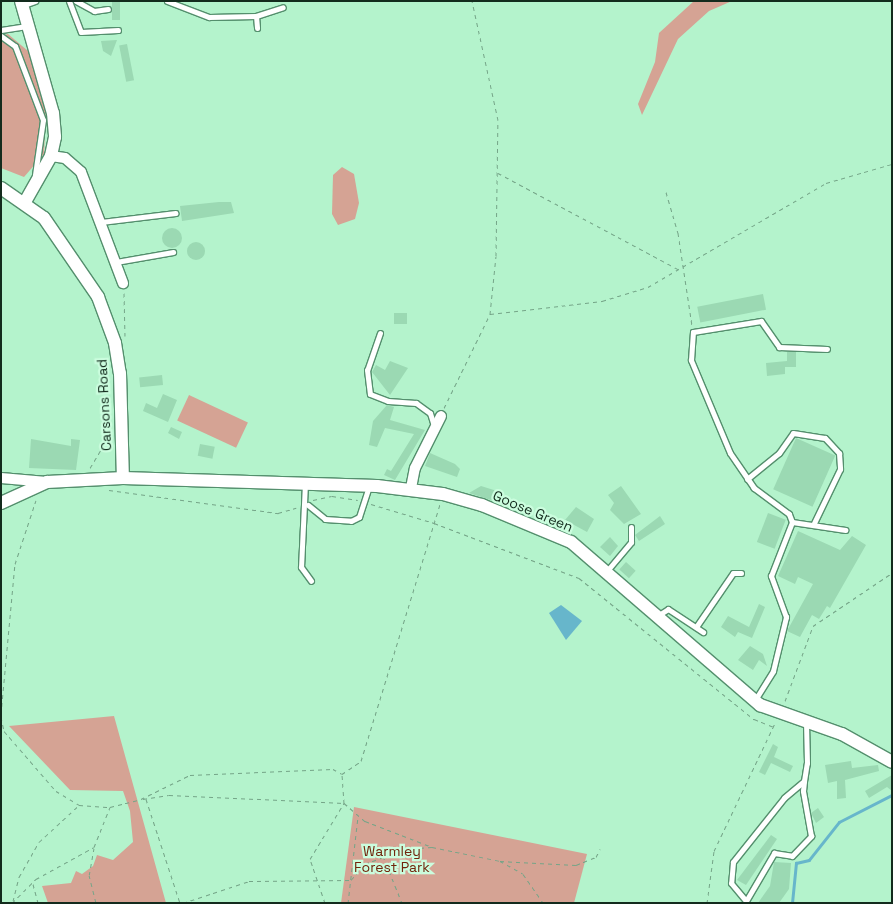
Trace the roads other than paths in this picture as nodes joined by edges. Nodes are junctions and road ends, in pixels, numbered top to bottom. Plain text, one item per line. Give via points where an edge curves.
1 (35, 1) edge
2 (69, 1) edge
3 (76, 1) edge
4 (167, 1) edge
5 (21, 3) edge
6 (283, 7) dead end
7 (108, 9) dead end
8 (256, 16) junction
9 (27, 26) junction
10 (257, 28) dead end
11 (1, 30) edge
12 (118, 30) dead end
13 (1, 36) edge
14 (51, 156) junction
15 (32, 187) junction
16 (1, 188) edge
17 (25, 202) junction
18 (175, 213) dead end
19 (101, 222) junction
20 (173, 252) dead end
21 (116, 262) junction
22 (123, 283) road end
23 (380, 333) dead end
24 (827, 349) dead end
25 (441, 416) road end
26 (435, 426) junction
27 (1, 478) edge
28 (123, 478) junction
29 (747, 479) junction
30 (47, 482) junction
31 (305, 482) junction
32 (369, 485) junction
33 (411, 488) junction
34 (306, 502) junction
35 (1, 503) edge
36 (792, 522) junction
37 (813, 525) junction
38 (631, 527) dead end
39 (845, 530) dead end
40 (606, 572) junction
41 (740, 573) dead end
42 (311, 581) dead end
43 (657, 616) junction
44 (696, 627) junction
45 (703, 632) dead end
46 (754, 700) junction
47 (806, 722) junction
48 (892, 762) edge
49 (804, 781) junction
50 (745, 902) edge

1 - 5 lane
2 - 12 lane via 81,32
3 - 7 lane via 94,10
4 - 8 lane via 209,17
5 - 9 street
6 - 8 lane
8 - 10 lane
9 - 11 lane
9 - 14 street via 53,113
13 - 15 lane via 15,46 43,120 42,147
14 - 15 street
14 - 19 street via 65,158 80,172
15 - 17 street
16 - 17 street, Carsons Road
17 - 28 street, Carsons Road via 62,239 83,270 115,343
18 - 19 lane
19 - 21 street
20 - 21 lane
21 - 22 street
23 - 26 lane via 366,370 370,394 388,401 416,403 430,413
24 - 29 lane via 779,347 762,321 693,332 690,360 716,424
25 - 26 street
26 - 33 street
27 - 30 street
28 - 30 street, Goose Green
28 - 31 street, Goose Green
29 - 36 lane
29 - 37 lane via 779,453 793,433 825,438 838,453 840,469
30 - 35 street, Goose Green
31 - 32 street, Goose Green
31 - 34 lane
32 - 33 street, Goose Green
32 - 34 lane via 358,517 340,522 318,514
33 - 40 street, Goose Green via 443,494 544,529 571,542
34 - 42 lane via 300,567
36 - 37 lane
36 - 46 lane via 771,576 786,617 773,671
37 - 39 lane
38 - 40 lane via 630,542
40 - 43 street, Goose Green
41 - 44 lane via 733,573
43 - 44 lane via 668,609
43 - 46 street, Goose Green
44 - 45 lane
46 - 47 street, Goose Green via 780,714
47 - 48 street, Goose Green via 856,741
47 - 49 lane
49 - 50 lane via 784,798 733,862 731,883
49 - 50 lane via 804,818 811,836 792,856 774,853

